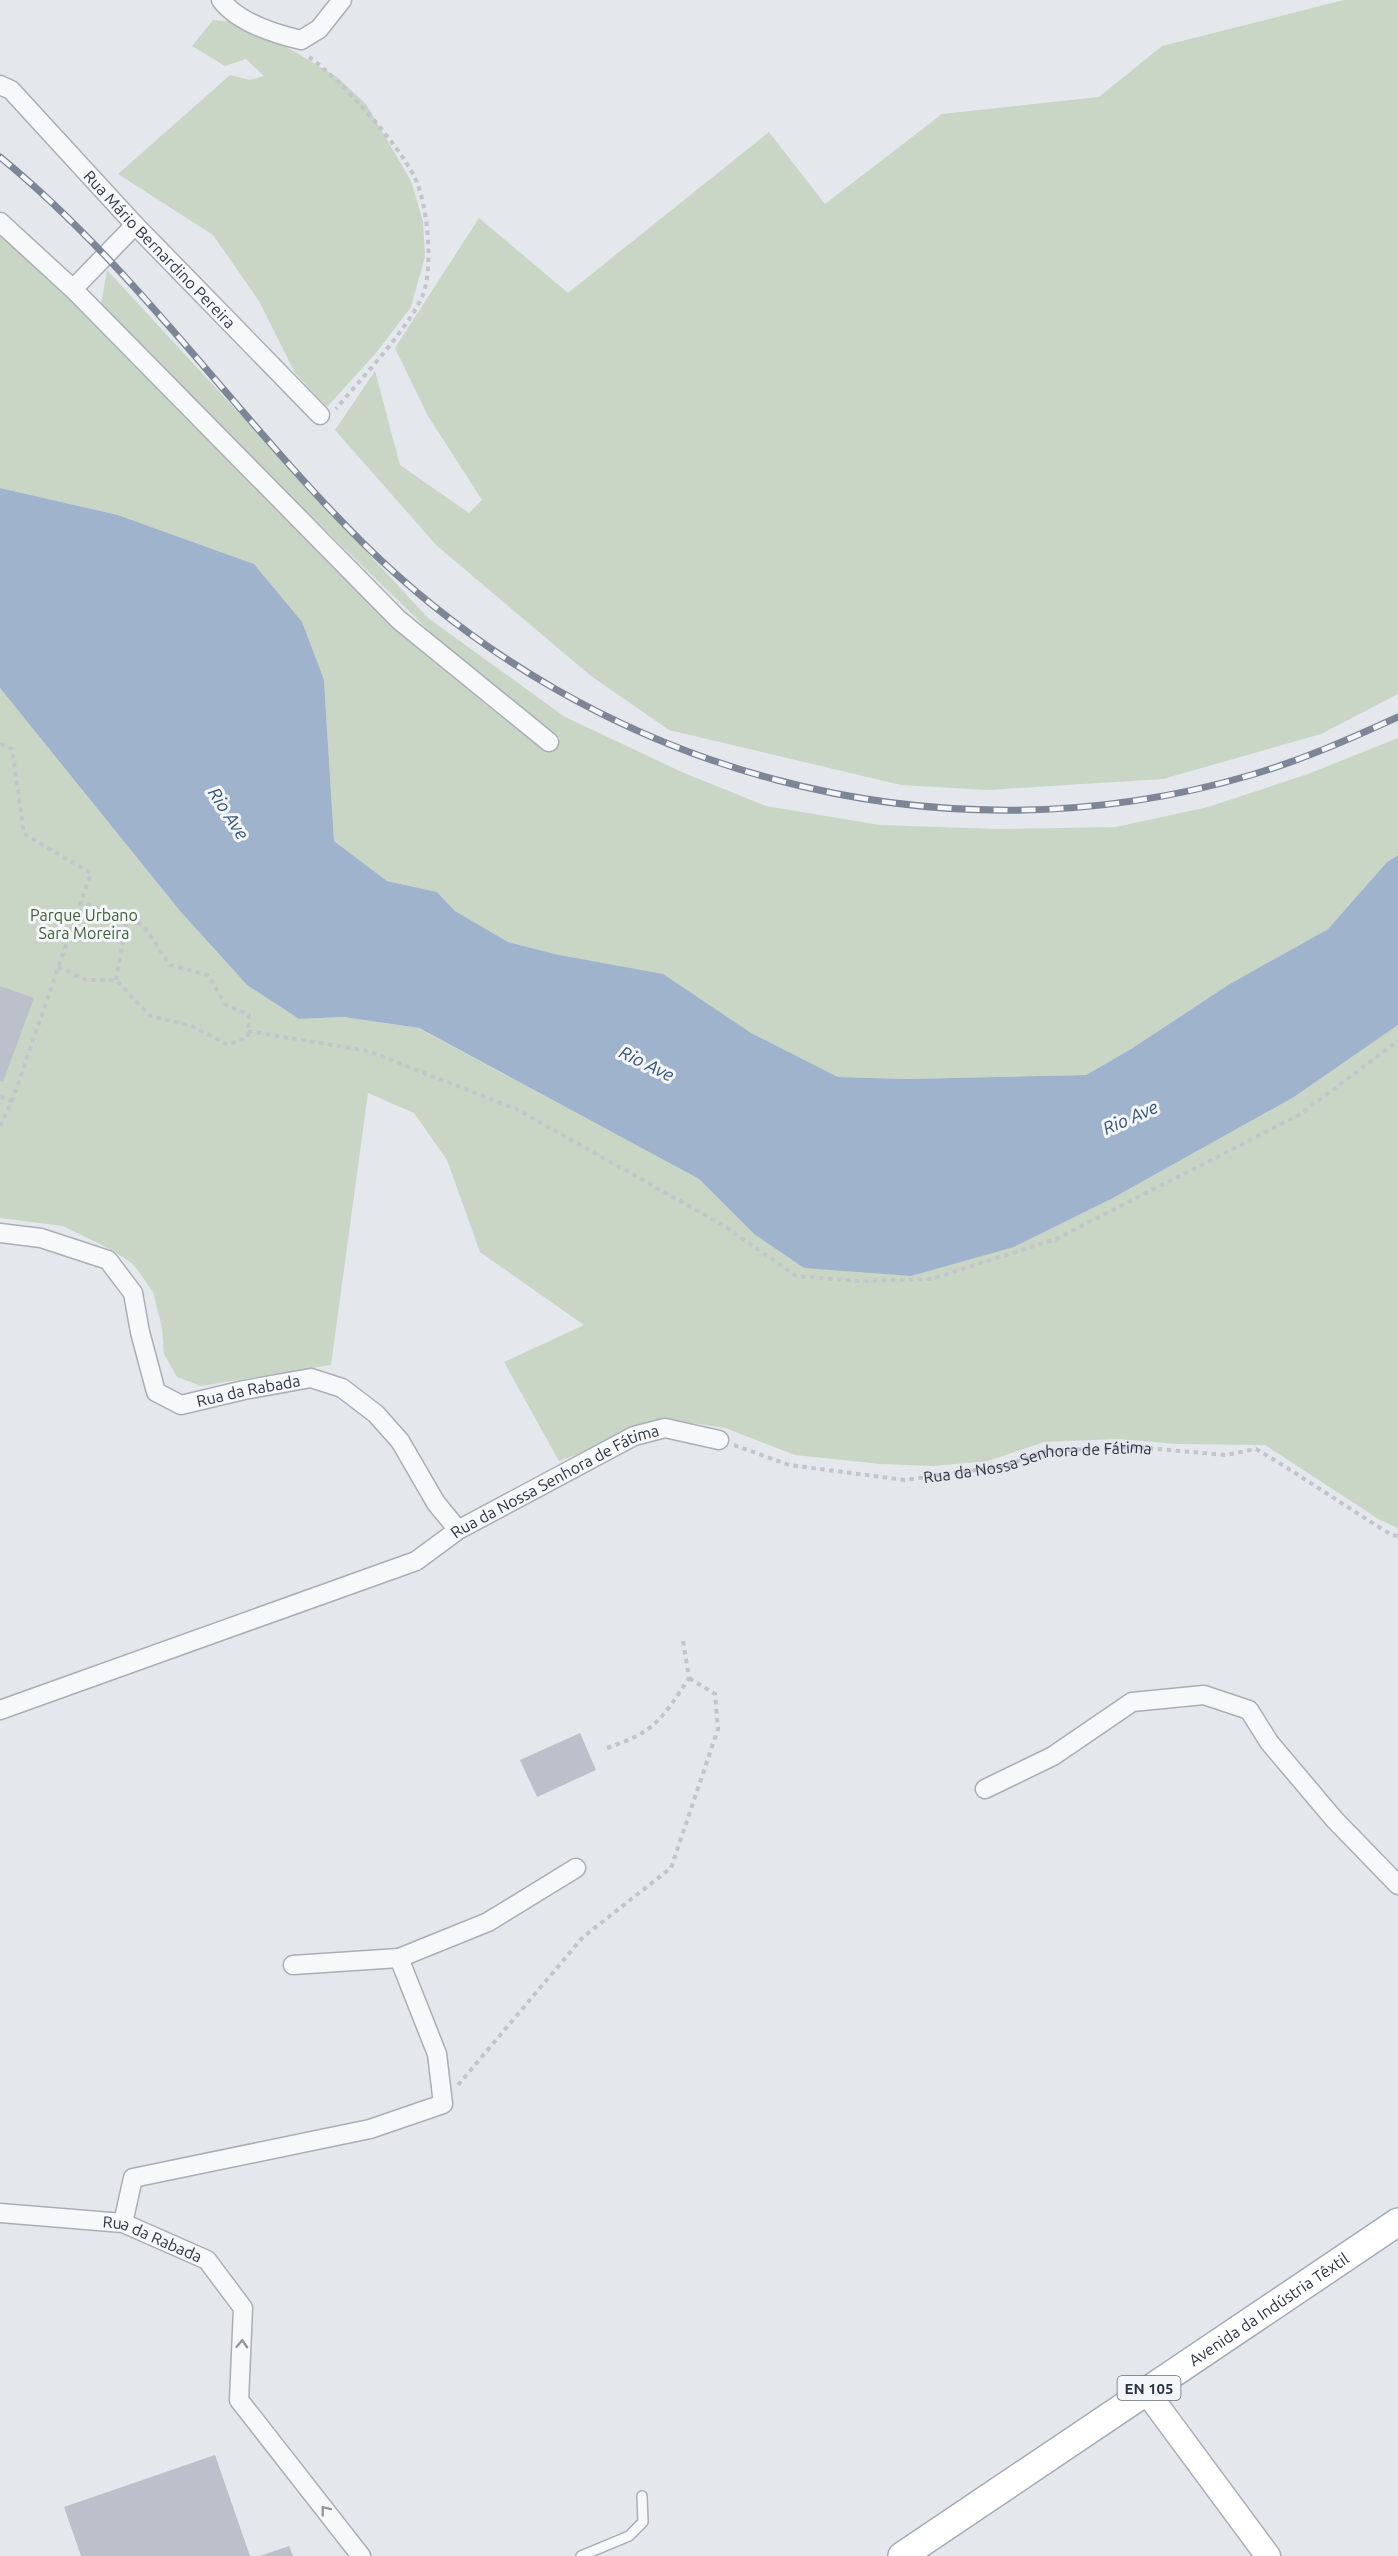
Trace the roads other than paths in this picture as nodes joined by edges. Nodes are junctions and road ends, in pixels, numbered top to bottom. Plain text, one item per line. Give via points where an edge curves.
1 (220, 0) edge
2 (342, 0) edge
3 (0, 85) edge
4 (0, 222) edge
5 (135, 225) junction
6 (72, 289) junction
7 (320, 415) road end
8 (549, 742) dead end
9 (0, 1233) edge
10 (719, 1440) road end
11 (458, 1530) junction
12 (0, 1710) edge
13 (985, 1789) dead end
14 (576, 1868) dead end
15 (1398, 1885) edge
16 (399, 1958) junction
17 (293, 1965) dead end
18 (0, 2213) edge
19 (1398, 2222) edge
20 (123, 2223) junction
21 (1146, 2391) junction
22 (642, 2496) dead end
23 (361, 2556) edge
24 (581, 2556) edge
25 (902, 2556) edge
26 (1268, 2556) edge

1 - 2 street via 227,8 277,35 301,40 319,28
3 - 5 street, Rua Mário Bernardino Pereira via 12,90
4 - 6 street
5 - 6 street
5 - 7 street, Rua Mário Bernardino Pereira
6 - 8 street via 399,620
9 - 11 street, Rua da Rabada via 41,1238 108,1260 133,1293 156,1392 181,1405 311,1378 342,1388 376,1414 400,1441 436,1503
10 - 11 street, Rua da Nossa Senhora de Fátima via 665,1428 634,1436
11 - 12 street, Rua da Nossa Senhora de Fátima via 416,1561
13 - 15 street via 1053,1756 1132,1702 1204,1695 1249,1710 1269,1742 1334,1819
14 - 16 street via 488,1922
16 - 17 street
16 - 20 street via 437,2054 442,2104 370,2129 134,2178
18 - 20 street, Rua da Rabada
19 - 21 main road, Avenida da Indústria Têxtil / EN 105
23 -> 20 street, Rua da Rabada via 239,2400 243,2308 207,2260
21 - 25 main road, Avenida da Indústria Têxtil / EN 105
21 - 26 street
22 - 24 lane via 643,2522 629,2536

